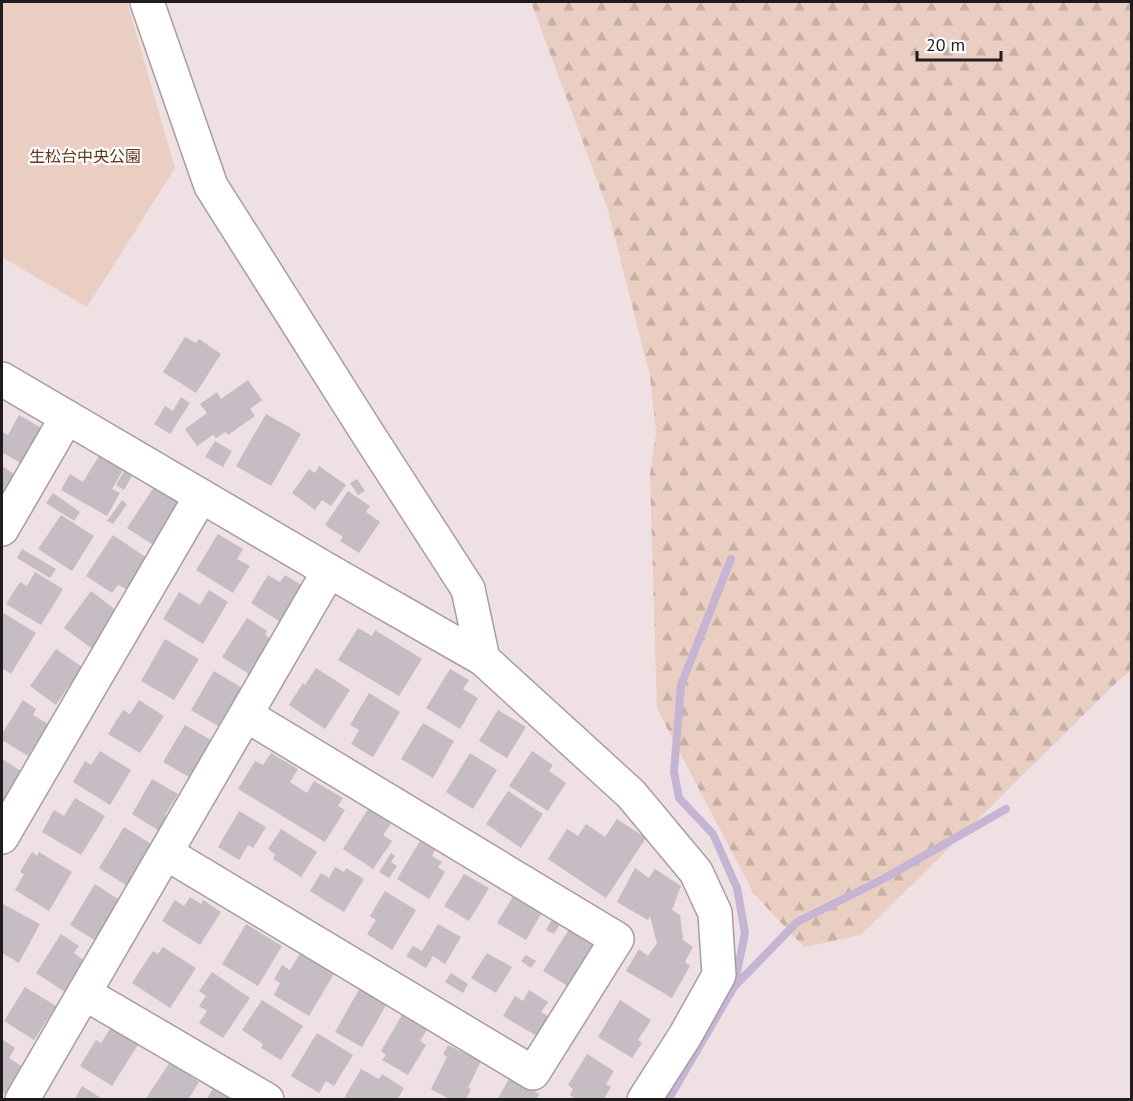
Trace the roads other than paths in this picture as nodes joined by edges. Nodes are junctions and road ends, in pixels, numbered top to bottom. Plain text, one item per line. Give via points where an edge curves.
1 (147, 2) edge
2 (2, 379) edge
3 (67, 417) junction
4 (201, 496) junction
5 (2, 529) edge
6 (329, 572) junction
7 (483, 659) junction
8 (246, 715) junction
9 (2, 837) edge
10 (166, 853) junction
11 (84, 993) junction
12 (22, 1100) edge
13 (267, 1100) edge
14 (644, 1100) edge

1 - 7 street via 211,186 468,589
2 - 3 street
3 - 4 street
3 - 5 street
4 - 6 street
4 - 9 street
6 - 7 street
6 - 8 street
7 - 14 street via 630,794 696,872 715,913 720,975
8 - 10 street
8 - 10 street via 617,939 533,1073
10 - 11 street
11 - 12 street
11 - 13 street

